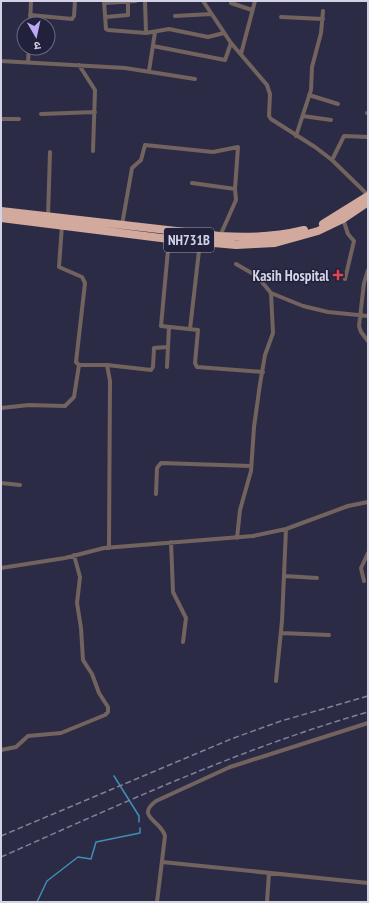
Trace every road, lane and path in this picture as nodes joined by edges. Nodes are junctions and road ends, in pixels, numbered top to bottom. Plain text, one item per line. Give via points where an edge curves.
1 (31, 1) edge
2 (75, 1) edge
3 (128, 1) edge
4 (136, 1) edge
5 (145, 1) edge
6 (203, 1) edge
7 (255, 1) edge
8 (105, 2) edge
9 (232, 3) dead end
10 (252, 10) junction
11 (323, 11) dead end
12 (211, 14) junction
13 (30, 15) joint
14 (175, 16) dead end
15 (106, 17) junction
16 (281, 17) dead end
17 (323, 19) junction
18 (155, 32) junction
19 (146, 33) junction
20 (224, 33) junction
21 (231, 43) junction
22 (153, 46) junction
23 (241, 54) junction
24 (28, 56) edge
25 (1, 61) edge
26 (28, 62) junction
27 (79, 65) junction
28 (149, 71) junction
29 (195, 79) dead end
30 (309, 95) junction
31 (338, 104) dead end
32 (95, 112) junction
33 (41, 114) dead end
34 (303, 116) junction
35 (1, 119) edge
36 (19, 119) dead end
37 (331, 120) dead end
38 (296, 136) junction
39 (368, 137) edge
40 (92, 151) dead end
41 (50, 152) dead end
42 (332, 160) junction
43 (192, 183) dead end
44 (235, 189) junction
45 (368, 196) edge
46 (368, 202) edge
47 (1, 211) edge
48 (48, 217) junction
49 (1, 218) edge
50 (343, 219) junction
51 (62, 225) junction
52 (122, 226) junction
53 (220, 236) junction
54 (169, 239) junction
55 (200, 241) junction
56 (236, 264) dead end
57 (368, 270) edge
58 (345, 279) dead end
59 (366, 283) edge
60 (271, 293) junction
61 (362, 293) junction
62 (368, 294) edge
63 (361, 315) junction
64 (368, 316) edge
65 (169, 327) junction
66 (190, 329) junction
67 (368, 341) edge
68 (168, 347) junction
69 (107, 364) junction
70 (79, 365) junction
71 (167, 367) dead end
72 (263, 372) junction
73 (1, 408) edge
74 (251, 466) junction
75 (1, 483) edge
76 (20, 485) dead end
77 (156, 494) dead end
78 (368, 502) edge
79 (286, 529) junction
80 (237, 538) junction
81 (171, 542) junction
82 (109, 548) junction
83 (368, 553) edge
84 (74, 555) junction
85 (1, 568) edge
86 (285, 576) junction
87 (317, 578) dead end
88 (364, 581) dead end
89 (281, 633) junction
90 (329, 635) dead end
91 (183, 642) dead end
92 (276, 681) dead end
93 (368, 723) edge
94 (1, 750) edge
95 (162, 862) junction
96 (269, 873) junction
97 (368, 883) edge
98 (157, 902) edge
99 (267, 902) edge

1 - 13 street
2 - 13 street via 72,18
3 - 4 street
3 - 8 street
3 - 15 street via 128,15
5 - 19 street
6 - 12 street
7 - 10 street
8 - 15 street
9 - 10 street
10 - 23 street
11 - 17 street
12 - 14 street
12 - 20 street
15 - 19 street via 107,30
16 - 17 street
17 - 30 street via 312,67
18 - 19 street
18 - 20 street via 169,29 208,37
18 - 22 street
20 - 21 street
21 - 22 street via 225,60
21 - 23 street
22 - 28 street
23 - 38 street via 267,85 271,119
24 - 26 street
25 - 26 street
26 - 27 street
27 - 28 street
27 - 32 street via 94,88
28 - 29 street
30 - 31 street
30 - 34 street
32 - 33 street
32 - 40 street
34 - 37 street
34 - 38 street
35 - 36 street
38 - 42 street
39 - 42 street via 344,136
41 - 48 street
42 - 45 street
43 - 44 street
44 - 52 street via 238,148 212,152 145,145 140,160 132,168
44 - 53 street via 236,200
45 - 53 highway via 324,223 303,230 277,236
46 - 50 highway, NH731B
47 - 48 highway
48 - 52 highway
49 - 51 highway, NH731B
50 - 55 highway, NH731B via 318,231 275,243 236,245
50 - 58 street via 348,234 354,241
51 - 54 highway, NH731B
51 - 70 street via 59,267 82,277 84,283 76,355 76,362
52 - 53 highway
54 - 55 highway, NH731B
54 - 65 street via 161,326
55 - 66 street
56 - 60 street via 257,276
57 - 59 street
59 - 61 street
60 - 63 street via 322,311
60 - 72 street via 273,333 265,355
61 - 62 street
61 - 63 street
63 - 64 street
63 - 67 street via 360,330
65 - 66 street
65 - 68 street
66 - 72 street via 197,329 199,332 196,366
68 - 69 street via 154,348 151,370
68 - 71 street
69 - 70 street
69 - 82 street via 110,381
70 - 73 street via 74,397 65,406
72 - 74 street
74 - 77 street via 161,463 157,468
74 - 80 street via 240,510
75 - 76 street
78 - 79 street via 348,506
79 - 80 street
79 - 86 street
80 - 81 street
81 - 82 street
81 - 91 street via 173,592 186,618
82 - 84 street
83 - 88 street via 361,568
84 - 85 street
84 - 94 street via 80,577 77,599 82,656 92,674 98,693 108,707 108,712 61,733 28,736 16,747
86 - 87 street
86 - 89 street
89 - 90 street
89 - 92 street
93 - 95 street via 230,767 156,801 147,811 150,818 163,829 165,845
95 - 96 street
95 - 98 street
96 - 97 street
96 - 99 street

